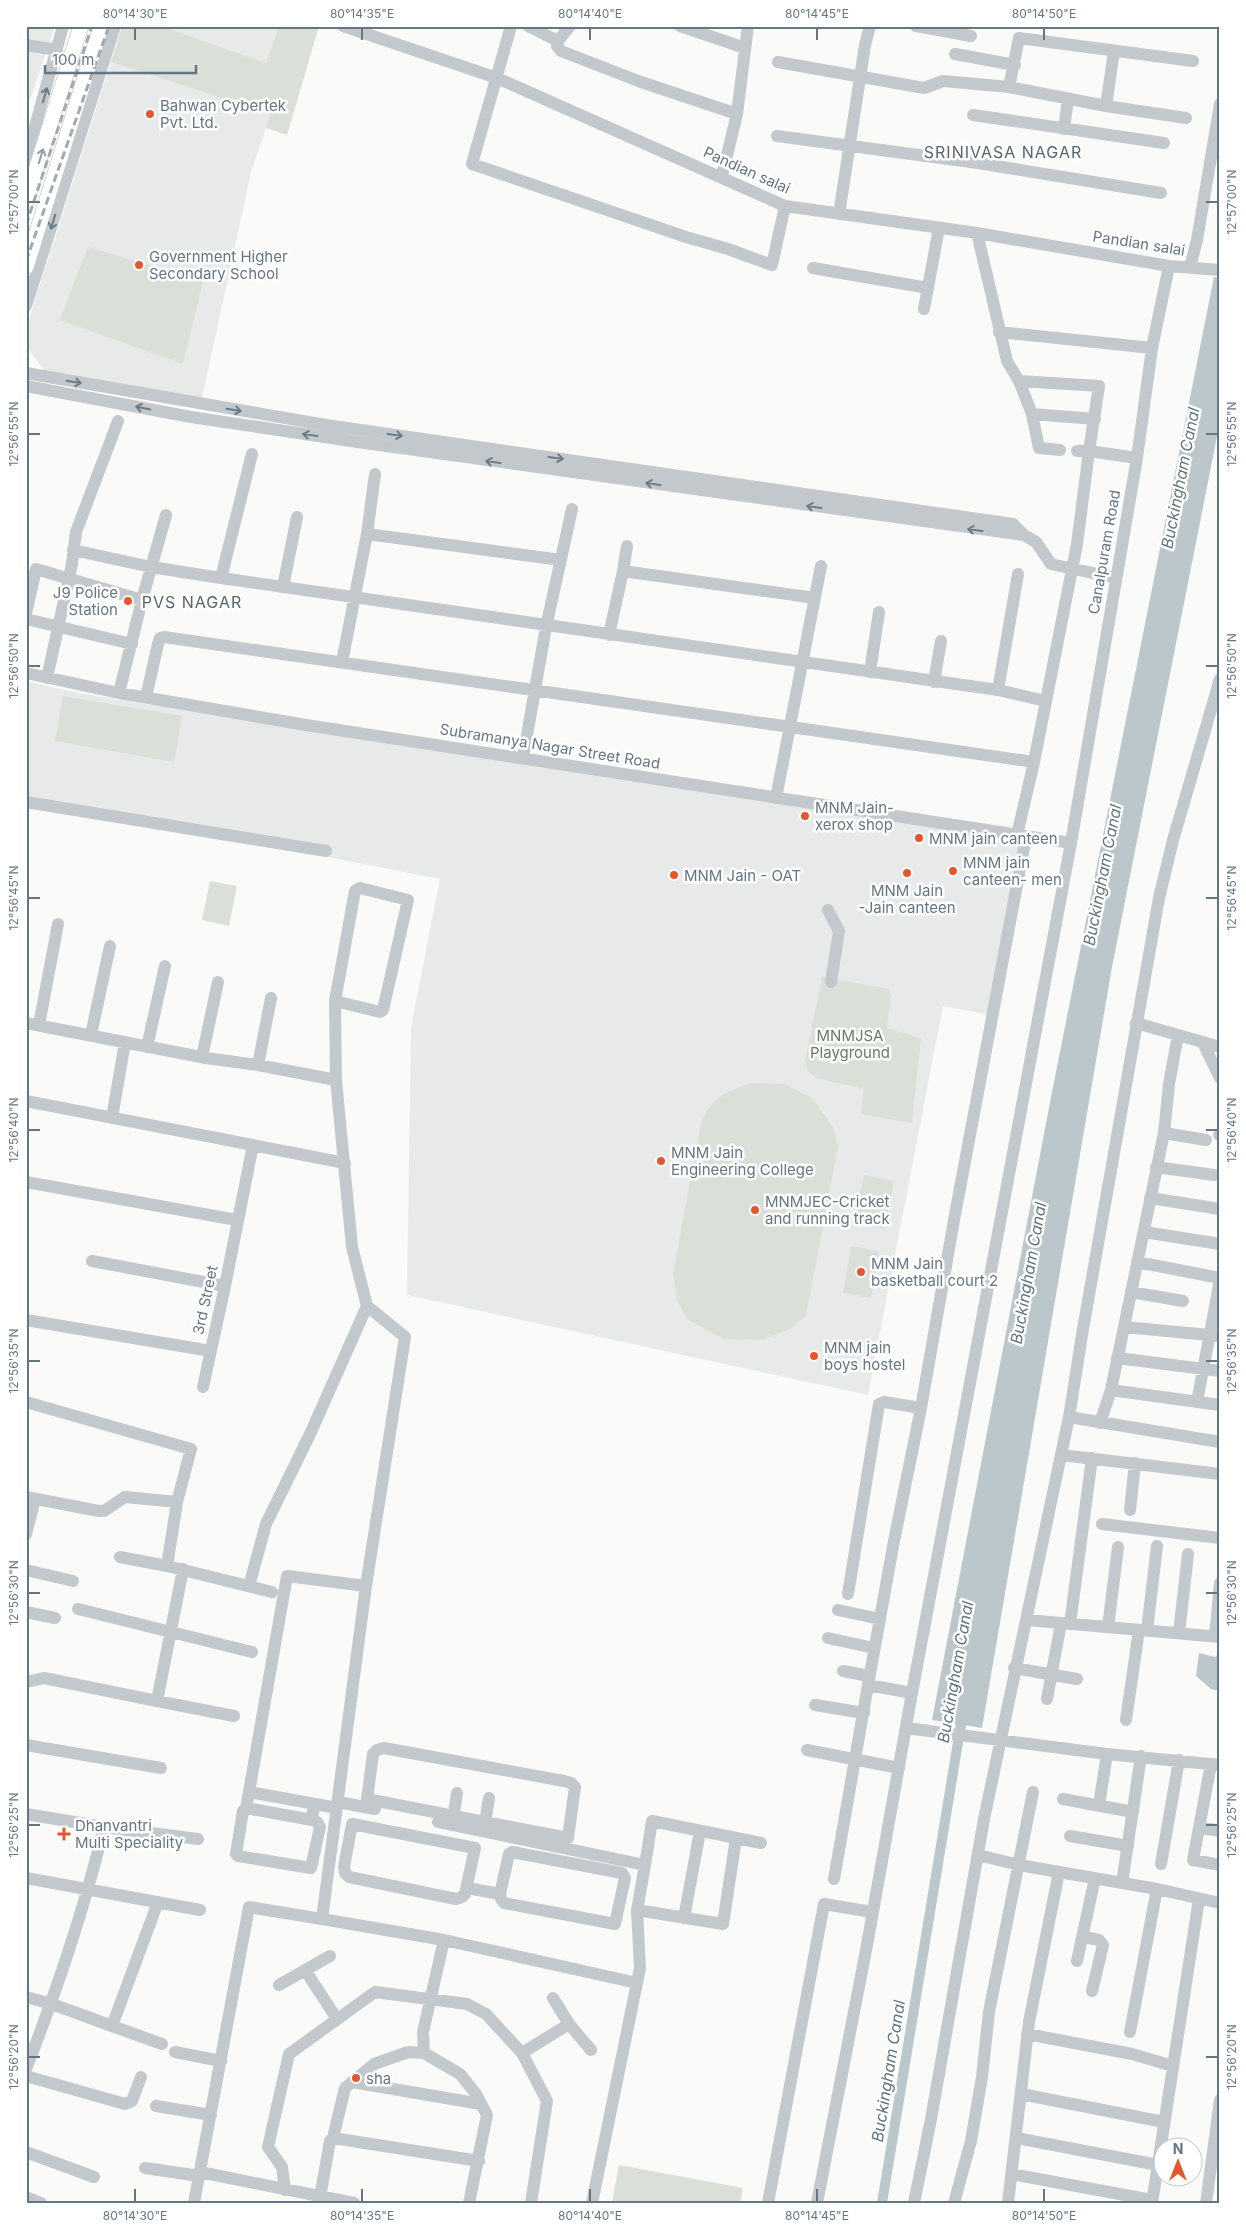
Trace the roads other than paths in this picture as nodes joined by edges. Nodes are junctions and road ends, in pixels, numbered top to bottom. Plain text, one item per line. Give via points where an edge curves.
1 (63, 26) edge
2 (81, 26) edge
3 (101, 26) edge
4 (115, 26) edge
5 (343, 26) edge
6 (511, 26) edge
7 (528, 26) edge
8 (570, 26) edge
9 (680, 26) edge
10 (748, 26) edge
11 (870, 26) edge
12 (916, 26) edge
13 (1019, 32) edge
14 (972, 36) dead end
15 (558, 41) junction
16 (26, 45) edge
17 (746, 48) junction
18 (57, 50) junction
19 (1114, 51) junction
20 (955, 54) dead end
21 (1193, 61) dead end
22 (778, 62) dead end
23 (1015, 65) junction
24 (860, 77) junction
25 (497, 78) junction
26 (1009, 87) junction
27 (1068, 99) junction
28 (1220, 104) edge
29 (1106, 106) junction
30 (738, 114) junction
31 (973, 115) dead end
32 (1186, 118) dead end
33 (32, 121) edge
34 (1064, 129) junction
35 (777, 136) dead end
36 (1164, 143) dead end
37 (849, 145) junction
38 (26, 159) edge
39 (722, 176) junction
40 (1161, 193) dead end
41 (26, 202) edge
42 (785, 206) junction
43 (839, 214) junction
44 (939, 228) junction
45 (977, 233) junction
46 (1169, 266) junction
47 (26, 267) edge
48 (1190, 267) junction
49 (813, 268) dead end
50 (1220, 270) edge
51 (928, 288) junction
52 (26, 306) edge
53 (924, 309) dead end
54 (999, 332) junction
55 (1152, 348) junction
56 (26, 373) edge
57 (1019, 381) junction
58 (26, 386) edge
59 (1032, 414) junction
60 (1095, 419) junction
61 (118, 421) dead end
62 (1060, 450) dead end
63 (1083, 451) junction
64 (252, 454) dead end
65 (1137, 458) junction
66 (375, 474) dead end
67 (572, 509) dead end
68 (166, 515) dead end
69 (297, 517) dead end
70 (367, 534) junction
71 (1024, 535) junction
72 (627, 546) dead end
73 (73, 550) junction
74 (561, 560) junction
75 (821, 566) dead end
76 (151, 567) junction
77 (1071, 568) junction
78 (622, 571) junction
79 (1018, 574) dead end
80 (221, 578) junction
81 (1116, 578) junction
82 (69, 580) junction
83 (283, 587) junction
84 (354, 598) junction
85 (815, 598) junction
86 (142, 600) junction
87 (879, 612) dead end
88 (26, 614) edge
89 (26, 619) edge
90 (58, 626) junction
91 (546, 627) junction
92 (609, 635) junction
93 (941, 641) dead end
94 (132, 644) junction
95 (342, 662) junction
96 (801, 663) junction
97 (870, 672) junction
98 (26, 673) edge
99 (47, 678) junction
100 (1220, 679) edge
101 (934, 682) junction
102 (535, 690) junction
103 (998, 690) junction
104 (119, 693) junction
105 (146, 697) junction
106 (1045, 700) junction
107 (789, 728) junction
108 (523, 758) junction
109 (1034, 762) junction
110 (776, 798) junction
111 (26, 802) edge
112 (1021, 836) junction
113 (1071, 843) junction
114 (326, 851) dead end
115 (828, 910) dead end
116 (58, 924) dead end
117 (110, 946) dead end
118 (165, 966) dead end
119 (218, 982) dead end
120 (831, 982) dead end
121 (271, 998) dead end
122 (335, 1000) junction
123 (1136, 1023) junction
124 (33, 1024) edge
125 (91, 1035) junction
126 (1178, 1035) junction
127 (125, 1042) junction
128 (1203, 1043) junction
129 (147, 1047) junction
130 (1220, 1047) edge
131 (202, 1058) junction
132 (258, 1065) junction
133 (1220, 1078) edge
134 (336, 1080) junction
135 (26, 1101) edge
136 (112, 1118) junction
137 (1164, 1133) junction
138 (1206, 1140) dead end
139 (253, 1145) junction
140 (344, 1163) junction
141 (1156, 1167) junction
142 (1214, 1175) dead end
143 (26, 1182) edge
144 (1150, 1198) junction
145 (1220, 1210) edge
146 (237, 1220) junction
147 (1144, 1232) junction
148 (1220, 1244) edge
149 (92, 1261) dead end
150 (1137, 1262) junction
151 (1220, 1279) edge
152 (225, 1286) junction
153 (1131, 1292) junction
154 (1183, 1301) dead end
155 (367, 1306) junction
156 (26, 1320) edge
157 (1124, 1327) junction
158 (1214, 1336) edge
159 (211, 1351) junction
160 (1117, 1358) junction
161 (1203, 1369) junction
162 (1220, 1371) edge
163 (203, 1387) dead end
164 (1111, 1390) junction
165 (26, 1402) edge
166 (1197, 1402) junction
167 (1220, 1405) edge
168 (921, 1408) junction
169 (1069, 1417) junction
170 (1100, 1423) junction
171 (1220, 1442) edge
172 (1061, 1455) junction
173 (1092, 1458) junction
174 (1135, 1463) junction
175 (1220, 1474) edge
176 (31, 1498) edge
177 (177, 1502) junction
178 (1130, 1510) dead end
179 (1102, 1524) dead end
180 (26, 1534) edge
181 (1220, 1538) edge
182 (1157, 1546) dead end
183 (1118, 1547) dead end
184 (1188, 1554) dead end
185 (120, 1557) dead end
186 (167, 1566) junction
187 (183, 1569) junction
188 (26, 1570) edge
189 (73, 1581) dead end
190 (1220, 1583) edge
191 (249, 1586) junction
192 (366, 1586) junction
193 (272, 1592) dead end
194 (848, 1594) dead end
195 (78, 1610) dead end
196 (838, 1610) dead end
197 (26, 1612) edge
198 (55, 1618) dead end
199 (880, 1618) junction
200 (1028, 1620) junction
201 (1065, 1623) junction
202 (1108, 1627) junction
203 (1143, 1630) junction
204 (171, 1633) junction
205 (1179, 1633) junction
206 (1217, 1636) edge
207 (828, 1638) dead end
208 (874, 1648) junction
209 (252, 1652) dead end
210 (1014, 1668) junction
211 (843, 1671) dead end
212 (1051, 1675) junction
213 (1077, 1679) dead end
214 (868, 1680) junction
215 (26, 1682) edge
216 (912, 1693) junction
217 (1047, 1699) dead end
218 (157, 1701) junction
219 (815, 1705) dead end
220 (864, 1713) junction
221 (234, 1716) dead end
222 (1126, 1720) dead end
223 (906, 1728) junction
224 (1000, 1739) junction
225 (26, 1745) edge
226 (807, 1750) dead end
227 (1107, 1754) junction
228 (1141, 1756) junction
229 (855, 1760) junction
230 (1179, 1760) junction
231 (1215, 1764) edge
232 (161, 1768) dead end
233 (899, 1768) junction
234 (249, 1792) junction
235 (1033, 1792) dead end
236 (458, 1793) dead end
237 (489, 1798) dead end
238 (1064, 1799) dead end
239 (314, 1804) junction
240 (363, 1804) junction
241 (337, 1805) junction
242 (1099, 1806) junction
243 (246, 1808) junction
244 (1133, 1812) junction
245 (26, 1814) edge
246 (312, 1820) junction
247 (453, 1821) junction
248 (352, 1824) junction
249 (104, 1827) junction
250 (1199, 1827) junction
251 (482, 1828) junction
252 (700, 1831) junction
253 (1220, 1831) edge
254 (1070, 1836) dead end
255 (736, 1838) junction
256 (198, 1839) dead end
257 (520, 1839) junction
258 (566, 1843) junction
259 (760, 1843) dead end
260 (1128, 1846) junction
261 (475, 1848) junction
262 (517, 1852) junction
263 (978, 1855) junction
264 (1161, 1864) dead end
265 (645, 1865) junction
266 (1019, 1865) junction
267 (1220, 1865) edge
268 (623, 1867) junction
269 (1059, 1872) junction
270 (26, 1878) edge
271 (1095, 1878) junction
272 (834, 1879) dead end
273 (1122, 1883) junction
274 (89, 1888) junction
275 (467, 1888) junction
276 (1158, 1889) junction
277 (500, 1894) junction
278 (1199, 1899) junction
279 (158, 1902) junction
280 (1220, 1903) edge
281 (200, 1910) dead end
282 (637, 1910) junction
283 (872, 1912) junction
284 (684, 1918) junction
285 (322, 1919) junction
286 (1084, 1937) junction
287 (444, 1940) junction
288 (330, 1956) dead end
289 (1077, 1961) dead end
290 (305, 1970) junction
291 (637, 1983) junction
292 (278, 1985) dead end
293 (1092, 1991) dead end
294 (26, 1997) edge
295 (431, 1998) junction
296 (553, 1998) dead end
297 (52, 2004) junction
298 (337, 2020) junction
299 (570, 2024) junction
300 (112, 2026) junction
301 (1130, 2032) dead end
302 (1027, 2034) junction
303 (162, 2044) dead end
304 (591, 2050) dead end
305 (175, 2052) dead end
306 (424, 2053) junction
307 (522, 2053) junction
308 (221, 2061) junction
309 (1173, 2066) junction
310 (26, 2069) edge
311 (26, 2076) edge
312 (140, 2077) dead end
313 (352, 2082) junction
314 (1021, 2094) junction
315 (1220, 2100) edge
316 (481, 2104) junction
317 (156, 2106) dead end
318 (211, 2116) junction
319 (1164, 2122) junction
320 (1162, 2136) edge
321 (333, 2138) junction
322 (1016, 2138) junction
323 (26, 2152) edge
324 (479, 2161) junction
325 (1154, 2164) edge
326 (145, 2168) dead end
327 (200, 2174) junction
328 (1011, 2174) junction
329 (94, 2177) dead end
330 (1155, 2186) edge
331 (285, 2190) junction
332 (26, 2197) edge
333 (320, 2200) edge
334 (1152, 2202) edge
335 (41, 2203) edge
336 (194, 2203) edge
337 (354, 2203) edge
338 (469, 2203) edge
339 (531, 2203) edge
340 (592, 2203) edge
341 (768, 2203) edge
342 (817, 2203) edge
343 (914, 2203) edge
344 (954, 2203) edge
345 (1008, 2203) edge
346 (1206, 2203) edge

1 - 18 street
41 -> 2 main road
3 - 47 main road
4 -> 52 street
5 - 25 street, Pandian salai
6 - 25 street
7 - 15 street
8 - 15 street
9 - 17 street
10 - 17 street
11 - 24 street
12 - 14 street
13 - 19 street
13 - 23 street
15 - 30 street via 557,46 562,51 641,82
16 - 18 street
17 - 30 street
33 -> 18 street
19 - 21 street
19 - 29 street
20 - 23 street
22 - 24 street
23 - 26 street
24 - 26 street via 924,88 943,81
24 - 37 street
25 - 39 street, Pandian salai
25 - 42 street via 472,164 772,265
26 - 27 street
27 - 29 street
27 - 34 street
28 - 48 street
29 - 32 street
30 - 39 street
31 - 34 street
33 - 38 street
34 - 36 street
35 - 37 street
37 - 40 street
37 - 43 street
39 - 42 street, Pandian salai
42 - 43 street, Pandian salai
43 - 44 street, Pandian salai
44 - 45 street, Pandian salai
44 - 51 street
45 - 46 street, Pandian salai
45 - 54 street
46 - 48 street, Pandian salai
46 - 55 street, Canalpuram Road
48 - 50 street, Pandian salai
49 - 51 street
51 - 53 street
54 - 55 street
54 - 57 street via 1007,361
55 - 65 street, Canalpuram Road
56 -> 71 street via 326,425 1013,524
57 - 59 street
57 - 60 street via 1099,386
71 -> 58 street via 240,424
59 - 60 street
59 - 62 street via 1039,448
60 - 63 street
61 - 73 street via 76,532
63 - 65 street
63 - 77 street via 1077,544
64 - 80 street
65 - 81 street, Canalpuram Road
66 - 70 street
67 - 74 street
68 - 76 street
69 - 83 street
70 - 74 street
70 - 84 street
71 - 77 street via 1036,542 1050,564
72 - 78 street
73 - 76 street
73 - 82 street
74 - 91 street
75 - 85 street
76 - 80 street
76 - 86 street
77 - 81 street
77 - 106 street
78 - 85 street
78 - 92 street
79 - 103 street
80 - 83 street
81 - 113 street, Canalpuram Road
82 - 86 street
82 - 88 street via 36,570
82 - 90 street
83 - 84 street
84 - 91 street
84 - 95 street
85 - 96 street
86 - 94 street
87 - 97 street
89 - 90 street
90 - 94 street
90 - 99 street
91 - 92 street
91 - 102 street
92 - 96 street
93 - 101 street
94 - 104 street
95 - 102 street
95 - 105 street via 164,637 158,644
96 - 97 street
96 - 107 street
97 - 101 street
98 - 99 street, Subramanya Nagar Street Road
99 - 104 street, Subramanya Nagar Street Road
100 - 123 street via 1173,840
101 - 103 street
102 - 107 street
102 - 108 street
103 - 106 street
104 - 105 street, Subramanya Nagar Street Road
105 - 108 street, Subramanya Nagar Street Road
106 - 109 street
107 - 109 street
107 - 110 street
108 - 110 street, Subramanya Nagar Street Road
109 - 112 street
110 - 112 street, Subramanya Nagar Street Road
111 - 114 street
112 - 113 street, Subramanya Nagar Street Road
112 - 168 street
113 - 216 street, Canalpuram Road
115 - 120 street via 839,931
116 - 124 street
117 - 125 street
118 - 129 street
119 - 131 street
121 - 132 street
122 - 122 street via 355,891 360,888 408,900 383,1010 380,1012
122 - 134 street
123 - 126 street
123 - 169 street
124 - 125 street
125 - 127 street
126 - 128 street
126 - 137 street
127 - 129 street
127 - 136 street
128 - 130 street
128 - 133 street
129 - 131 street
131 - 132 street
132 - 134 street
134 - 140 street
135 - 136 street
136 - 139 street
137 - 138 street
137 - 141 street
139 - 140 street
139 - 146 street, 3rd Street
140 - 155 street via 352,1247
141 - 142 street
141 - 144 street
143 - 146 street
144 - 145 street
144 - 147 street
146 - 152 street, 3rd Street
147 - 148 street
147 - 150 street
149 - 152 street
150 - 151 street
150 - 153 street
151 - 158 street
152 - 159 street, 3rd Street
153 - 154 street
153 - 157 street
155 - 191 street via 312,1432 266,1524
155 - 192 street via 405,1337
156 - 159 street
157 - 158 street
157 - 160 street
158 - 161 street
159 - 163 street, 3rd Street
160 - 161 street
160 - 164 street
161 - 162 street
161 - 166 street
164 - 166 street
164 - 170 street
165 - 177 street via 191,1449
166 - 167 street
168 - 194 street via 879,1404
168 - 199 street
169 - 170 street
169 - 172 street
170 - 171 street
172 - 173 street
172 - 200 street
173 - 174 street
173 - 201 street
174 - 175 street
174 - 178 street
176 - 177 street via 99,1512 125,1497
176 - 180 street
177 - 186 street
179 - 181 street
182 - 203 street
183 - 202 street
184 - 205 street
185 - 186 street
186 - 187 street
187 - 191 street
187 - 204 street
188 - 189 street
190 - 206 street
191 - 193 street
192 - 234 street via 287,1576
192 - 241 street
195 - 204 street
196 - 199 street
197 - 198 street
199 - 208 street
200 - 201 street
200 - 210 street
201 - 202 street
201 - 212 street
202 - 203 street
203 - 205 street
203 - 222 street
204 - 209 street
204 - 218 street
205 - 206 street
207 - 208 street
208 - 214 street
210 - 212 street
210 - 224 street
211 - 214 street
212 - 213 street
212 - 217 street
214 - 216 street
214 - 220 street
215 - 218 street via 44,1678
216 - 223 street, Canalpuram Road
218 - 221 street
219 - 220 street
220 - 229 street
223 - 224 street
223 - 233 street, Canalpuram Road
224 - 227 street
224 - 263 street
225 - 232 street
226 - 229 street
227 - 228 street
227 - 242 street
228 - 230 street
228 - 244 street
229 - 233 street
229 - 272 street
230 - 231 street
230 - 264 street
231 - 250 street
233 - 283 street, Canalpuram Road
234 - 239 street
234 - 243 street
235 - 266 street
236 - 247 street
237 - 251 street
238 - 242 street
239 - 241 street
239 - 246 street
240 - 241 street
240 - 247 street
240 - 248 street
240 - 258 street via 373,1754 384,1748 564,1781 575,1787
241 - 285 street
242 - 244 street
243 - 246 street
243 - 246 street via 236,1854 307,1868 313,1866 320,1827
244 - 260 street
245 - 249 street
247 - 251 street
248 - 261 street
248 - 275 street via 344,1867 349,1877 456,1899 462,1898
249 - 256 street
249 - 274 street
250 - 253 street
250 - 267 street via 1193,1860
251 - 257 street
251 - 258 street
251 - 261 street
252 - 255 street
252 - 265 street via 652,1821
252 - 284 street
254 - 260 street
255 - 259 street
255 - 284 street via 723,1924
257 - 258 street
257 - 262 street
258 - 268 street
260 - 273 street
261 - 275 street
262 - 268 street
262 - 277 street via 509,1854
263 - 266 street
263 - 343 street
265 - 268 street
265 - 282 street
266 - 269 street
266 - 344 street via 989,2012 971,2141
268 - 277 street via 625,1878 615,1924 504,1903
269 - 271 street
269 - 302 street
270 - 274 street
271 - 273 street
271 - 286 street
273 - 276 street
274 - 279 street
274 - 297 street
275 - 277 street
276 - 278 street
276 - 301 street
278 - 280 street
278 - 309 street
279 - 281 street
279 - 300 street
282 - 284 street
282 - 291 street via 640,1968
283 - 341 street via 824,1904
283 - 342 street, Canalpuram Road
285 - 287 street
285 - 308 street via 249,1907
286 - 289 street
286 - 293 street via 1103,1944
287 - 291 street
287 - 295 street
288 - 290 street
290 - 292 street
290 - 298 street
291 - 340 street
294 - 297 street
295 - 298 street via 376,1992
295 - 306 street via 423,2032
295 - 307 street via 467,2004 486,2014
296 - 299 street
297 - 300 street
297 - 310 street
298 - 331 street via 288,2054 268,2147 282,2167
299 - 304 street
299 - 307 street
300 - 303 street
302 - 309 street via 1132,2054
302 - 314 street
305 - 308 street
306 - 313 street via 408,2052 374,2064
306 - 316 street via 460,2074
307 - 339 street via 547,2101
308 - 318 street
309 - 319 street
311 - 312 street via 126,2104 132,2101
313 - 316 street
313 - 321 street via 345,2088
314 - 319 street
314 - 322 street
315 - 346 street
316 - 324 street via 488,2115
317 - 318 street
318 - 327 street
319 - 320 street
321 - 324 street
321 - 333 street via 330,2140
322 - 325 street
322 - 328 street
323 - 329 street
324 - 338 street
326 - 327 street
327 - 331 street
327 - 336 street
328 - 334 street
328 - 345 street
330 - 334 street
331 - 333 street
332 - 335 street
333 - 337 street

